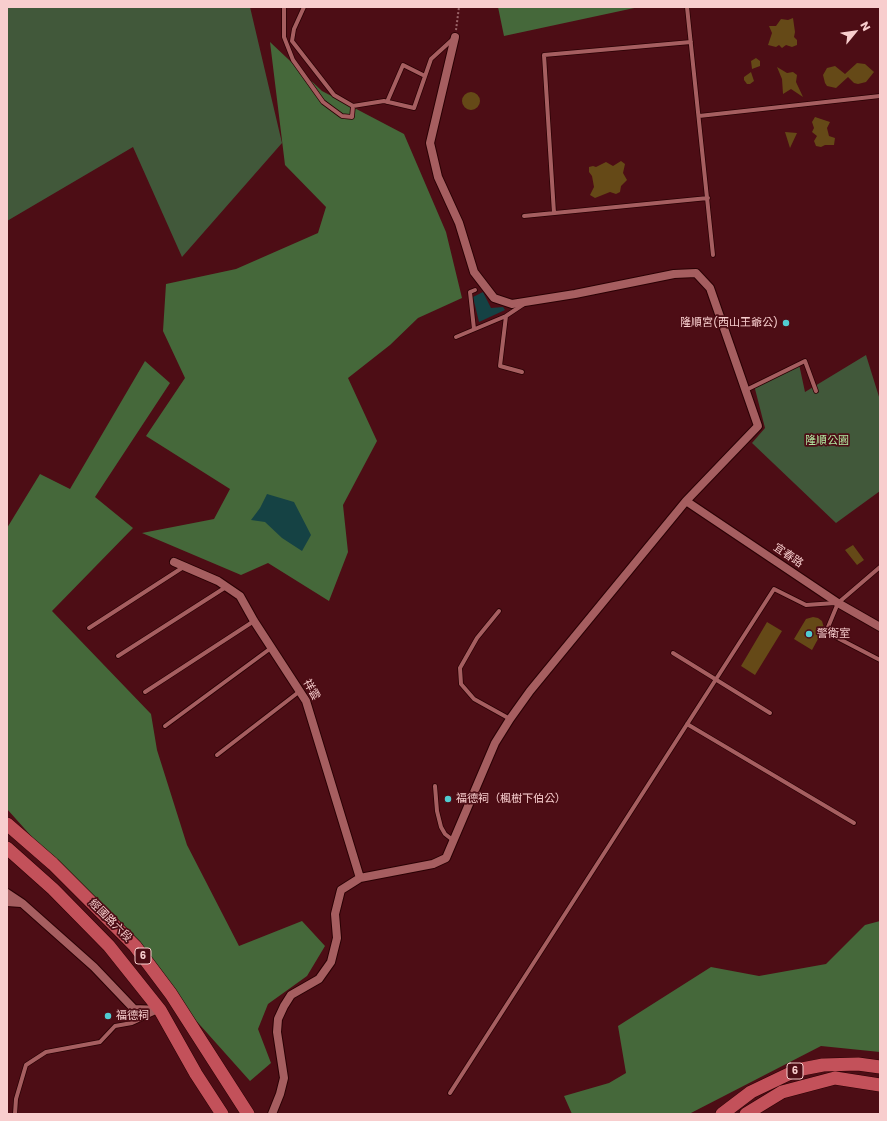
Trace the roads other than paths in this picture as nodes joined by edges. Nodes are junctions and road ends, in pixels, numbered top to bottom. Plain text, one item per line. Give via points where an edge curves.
1 (284, 7) edge
2 (304, 7) edge
3 (687, 7) edge
4 (455, 37) joint
5 (691, 42) junction
6 (426, 76) junction
7 (880, 96) edge
8 (387, 102) junction
9 (353, 106) junction
10 (699, 116) junction
11 (708, 198) junction
12 (554, 213) junction
13 (524, 216) dead end
14 (713, 256) dead end
15 (475, 290) dead end
16 (530, 301) junction
17 (506, 316) junction
18 (474, 329) junction
19 (456, 337) dead end
20 (522, 372) dead end
21 (745, 390) junction
22 (816, 391) dead end
23 (686, 501) junction
24 (174, 562) dead end
25 (185, 566) junction
26 (880, 567) edge
27 (226, 586) junction
28 (838, 603) junction
29 (499, 611) dead end
30 (254, 621) junction
31 (880, 627) edge
32 (89, 628) dead end
33 (271, 648) junction
34 (673, 653) dead end
35 (118, 656) dead end
36 (880, 660) edge
37 (716, 680) junction
38 (300, 691) junction
39 (145, 692) dead end
40 (770, 713) dead end
41 (510, 719) junction
42 (687, 724) junction
43 (165, 726) dead end
44 (217, 755) dead end
45 (435, 786) dead end
46 (854, 823) dead end
47 (7, 824) edge
48 (454, 841) junction
49 (7, 848) edge
50 (360, 878) junction
51 (7, 893) edge
52 (7, 902) edge
53 (22, 903) junction
54 (175, 1000) junction
55 (160, 1010) junction
56 (880, 1067) edge
57 (880, 1085) edge
58 (450, 1093) dead end
59 (15, 1114) edge
60 (222, 1114) edge
61 (248, 1114) edge
62 (272, 1114) edge
63 (722, 1114) edge
64 (746, 1114) edge

1 - 9 lane via 284,37 293,60 323,102 342,116 352,117
2 - 9 lane via 294,29 292,41 334,96
3 - 5 lane
4 - 6 lane via 432,59
4 - 16 street via 430,142 438,177 459,222 474,272 494,298 512,304
5 - 10 lane
5 - 12 lane via 544,55
6 - 8 lane via 414,108
6 - 8 lane via 403,65
7 - 10 lane
8 - 9 lane
10 - 11 lane
11 - 12 lane
11 - 14 lane
12 - 13 lane
15 - 18 lane via 470,292
16 - 17 lane
16 - 21 street via 696,272 710,288
17 - 18 lane
17 - 20 lane via 500,366
18 - 19 lane
21 - 22 lane via 805,362
21 - 23 street via 758,426
23 - 28 street, 宜春路
23 - 41 street
24 - 25 street, 祥雲
25 - 27 street, 祥雲
25 - 32 lane
26 - 28 lane
27 - 30 street, 祥雲 via 240,596
27 - 35 lane
28 - 31 street, 宜春路
28 - 36 lane via 826,632
28 - 37 lane via 806,605 774,589
29 - 41 lane via 476,638 460,668 460,684 474,699
30 - 33 street, 祥雲
30 - 39 lane
33 - 38 street, 祥雲
33 - 43 lane
34 - 37 lane
37 - 40 lane
37 - 42 lane
38 - 44 lane
38 - 50 street, 祥雲 via 306,701
41 - 48 street via 494,743
42 - 46 lane
42 - 58 lane
45 - 48 lane via 441,827
47 - 54 main road, 經國路六段 / 6 via 53,864 135,946
48 - 50 street via 446,858 433,864
49 - 55 main road, 經國路六段 / 6 via 53,889 109,946
50 - 62 street via 341,890 335,914 337,938 326,971 319,979 291,995 278,1019 277,1032 284,1078
51 - 53 street
52 - 53 street
53 - 55 street via 94,967 134,1010
54 - 55 main road
54 - 61 main road, 經國路六段 / 6
55 - 59 lane via 132,1023 115,1026 100,1042 46,1052 26,1064 16,1099
55 - 60 main road, 經國路六段 / 6
56 - 63 main road, 6 via 858,1064 823,1065 797,1070 751,1092
57 - 64 main road, 6 via 835,1078 782,1092

